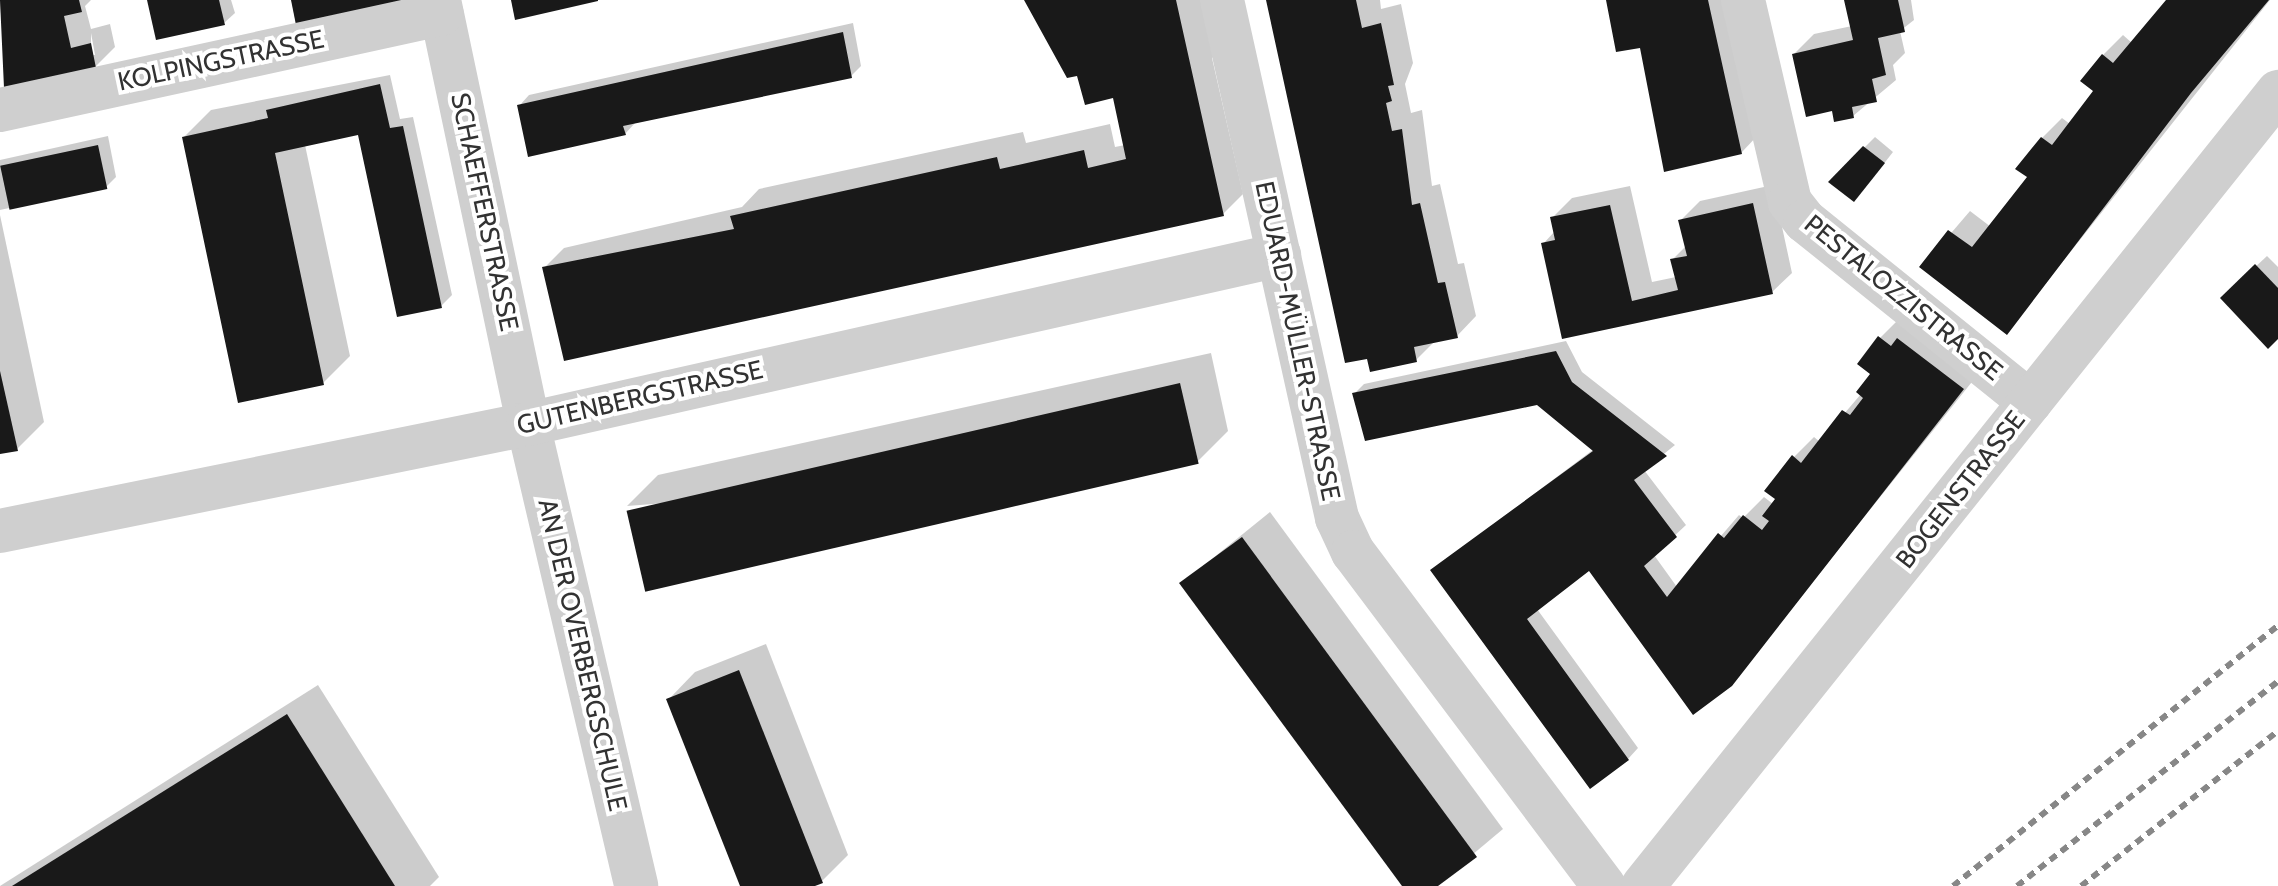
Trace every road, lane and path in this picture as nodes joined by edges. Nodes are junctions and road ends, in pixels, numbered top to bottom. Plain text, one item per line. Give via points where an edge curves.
1 (1222, 0) edge
2 (1743, 0) edge
3 (441, 7) edge
4 (2278, 92) edge
5 (0, 110) edge
6 (1279, 255) junction
7 (2030, 402) junction
8 (528, 424) junction
9 (0, 531) edge
10 (636, 886) edge
11 (1604, 886) edge
12 (1643, 886) edge

1 - 6 street, EDUARD-MÜLLER-STRASSE
2 - 7 street, PESTALOZZISTRASSE via 1790,202 1805,221
3 - 5 street, KOLPINGSTRASSE
3 - 8 street, SCHAEFFERSTRASSE
4 - 7 street, BOGENSTRASSE
6 - 8 street, GUTENBERGSTRASSE
6 - 11 street, EDUARD-MÜLLER-STRASSE via 1327,487 1353,552
7 - 12 street, BOGENSTRASSE
8 - 9 street, GUTENBERGSTRASSE
8 - 10 street, AN DER OVERBERGSCHULE

